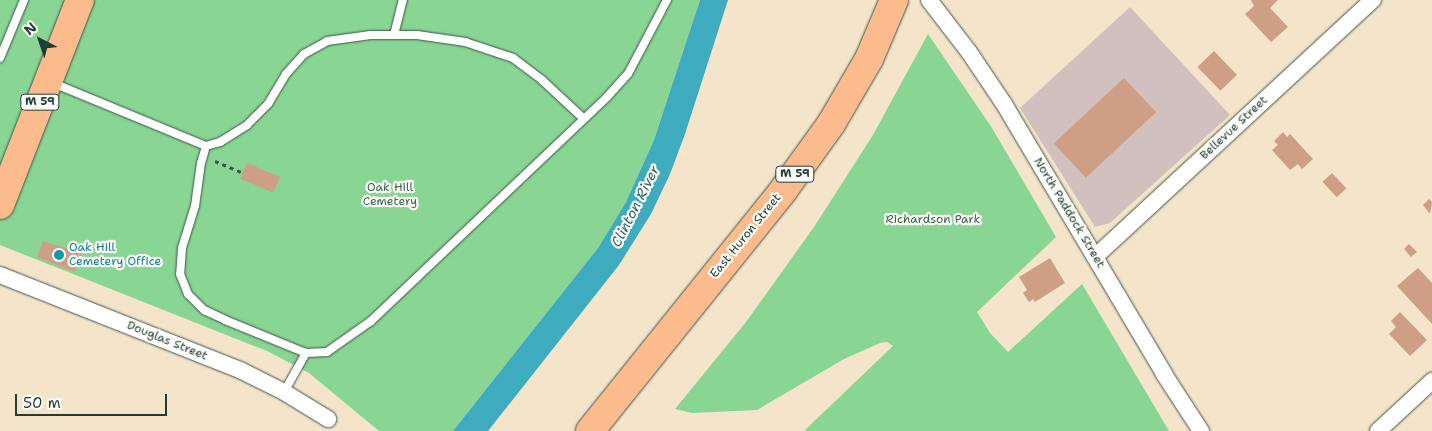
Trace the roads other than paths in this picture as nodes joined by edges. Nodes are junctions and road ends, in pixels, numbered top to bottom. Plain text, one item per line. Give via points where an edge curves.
1 (24, 0) edge
2 (80, 0) edge
3 (403, 0) edge
4 (667, 0) edge
5 (894, 0) edge
6 (929, 0) edge
7 (1373, 0) edge
8 (394, 35) junction
9 (0, 58) edge
10 (48, 81) junction
11 (584, 119) junction
12 (206, 146) junction
13 (0, 205) edge
14 (1096, 256) junction
15 (0, 275) edge
16 (306, 353) junction
17 (1432, 381) edge
18 (284, 392) junction
19 (328, 419) dead end
20 (590, 431) edge
21 (1201, 431) edge
22 (1378, 431) edge

1 - 9 lane
2 - 10 highway, M 59
3 - 8 lane
4 - 11 lane via 628,74
5 - 20 highway, East Huron Street / M 59 via 869,59 831,124 782,192
6 - 14 street, North Paddock Street via 1004,104
7 - 14 street, Bellevue Street
8 - 11 lane via 465,42 512,58 542,80
8 - 12 lane via 370,35 328,42 304,54 286,74 268,104 247,125 220,142
10 - 12 lane
10 - 13 highway, M 59
11 - 16 lane via 371,321 327,352
12 - 16 lane via 195,206 182,248 180,274 188,294 204,310
14 - 21 street, North Paddock Street
15 - 18 street, Douglas Street via 240,370
16 - 18 lane
17 - 22 street
18 - 19 street, Douglas Street

